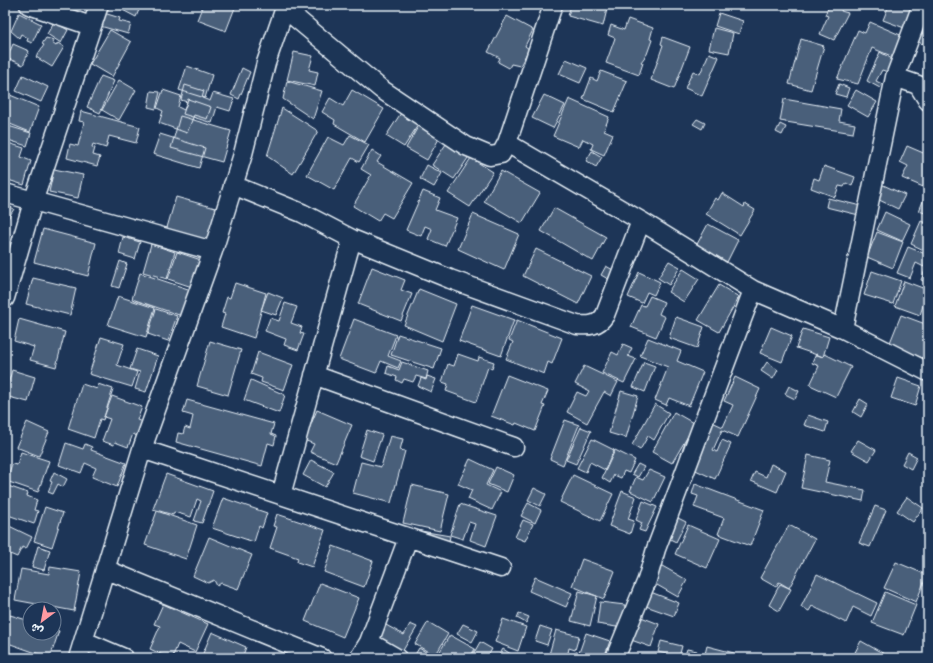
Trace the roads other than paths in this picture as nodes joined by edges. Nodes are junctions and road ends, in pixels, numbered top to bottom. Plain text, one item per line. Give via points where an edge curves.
1 (29, 5) edge
2 (99, 5) edge
3 (553, 5) edge
4 (922, 5) edge
5 (285, 7) edge
6 (91, 26) junction
7 (895, 77) junction
8 (928, 100) edge
9 (507, 143) junction
10 (233, 185) junction
11 (5, 193) edge
12 (33, 202) junction
13 (641, 221) junction
14 (352, 239) junction
15 (213, 251) junction
16 (753, 290) junction
17 (5, 298) edge
18 (843, 329) junction
19 (928, 372) edge
20 (314, 375) junction
21 (514, 446) dead end
22 (142, 449) junction
23 (281, 495) junction
24 (408, 538) junction
25 (501, 568) dead end
26 (105, 569) junction
27 (84, 641) junction
28 (369, 642) junction
29 (78, 658) edge
30 (124, 658) edge
31 (322, 658) edge
32 (359, 658) edge
33 (397, 658) edge
34 (615, 658) edge

1 - 6 street
2 - 6 street
3 - 9 street
4 - 7 street
5 - 9 street via 381,89 466,146 490,156 501,154
5 - 10 street via 266,63
6 - 12 street
7 - 8 street via 918,84
7 - 18 street
9 - 13 street
10 - 14 street via 302,213
10 - 15 street
11 - 12 street
12 - 15 street
12 - 17 street
13 - 14 street via 605,315 596,324 588,326 577,325 450,279
13 - 16 street
14 - 20 street
15 - 22 street
16 - 18 street
16 - 34 street via 647,580
18 - 19 street
20 - 21 street
20 - 23 street
22 - 23 street
22 - 26 street
23 - 24 street
24 - 25 street
24 - 28 street
26 - 27 street
26 - 31 street
27 - 29 street
27 - 30 street
28 - 32 street
28 - 33 street

